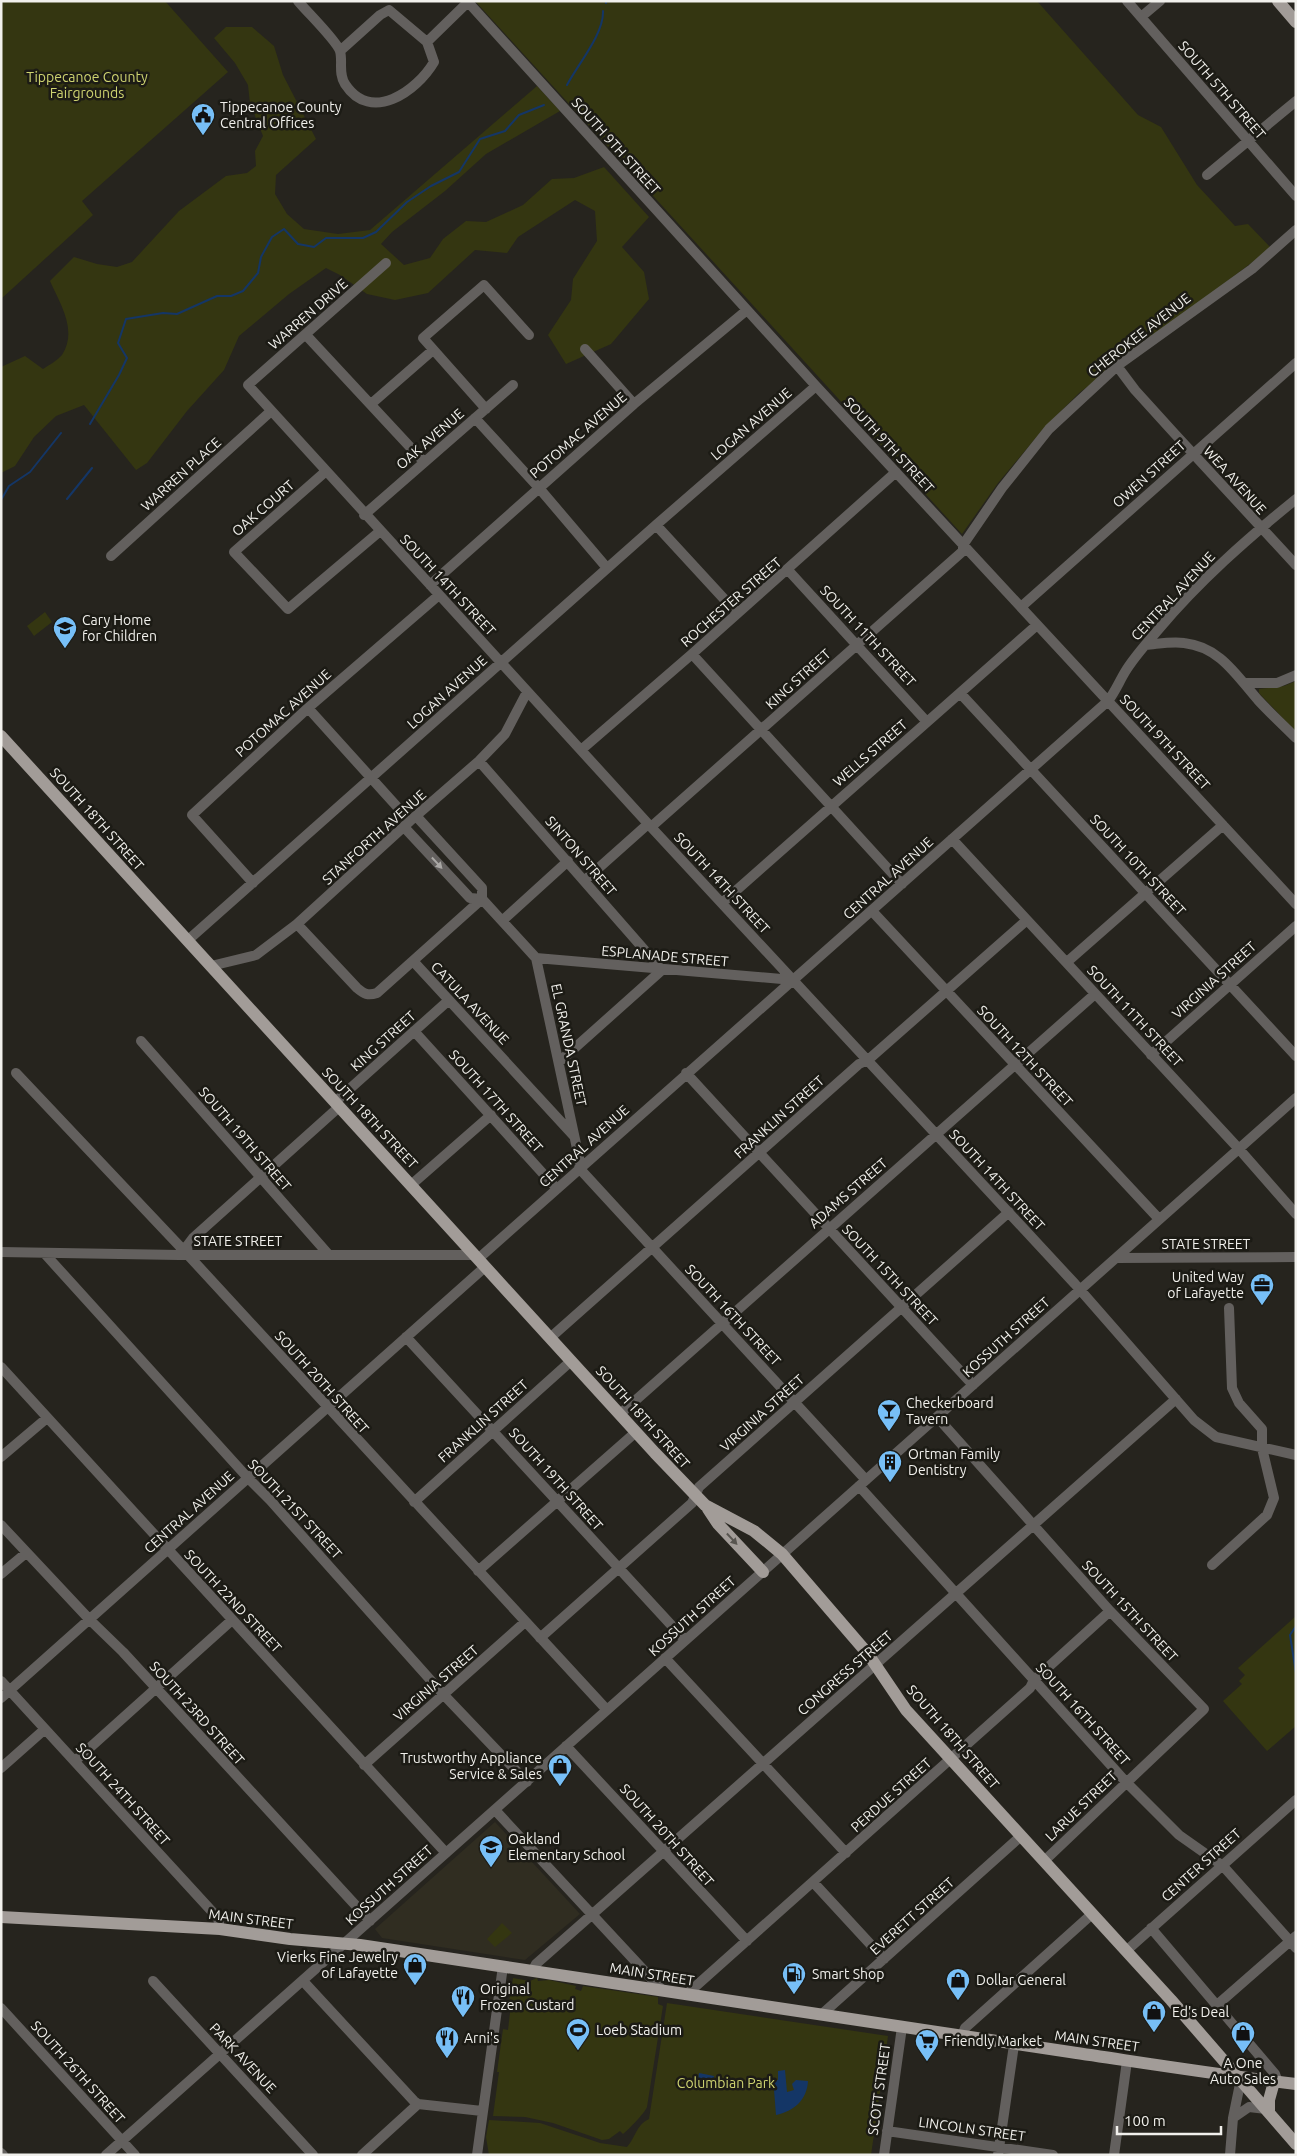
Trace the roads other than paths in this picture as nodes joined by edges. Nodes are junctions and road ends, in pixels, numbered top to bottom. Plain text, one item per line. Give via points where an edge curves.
1 (298, 1) edge
2 (1127, 1) edge
3 (1160, 1) edge
4 (1278, 1) edge
5 (467, 2) edge
6 (1141, 18) junction
7 (1296, 22) edge
8 (427, 42) junction
9 (340, 51) junction
10 (1296, 102) edge
11 (1247, 140) junction
12 (1207, 175) dead end
13 (1296, 196) edge
14 (1296, 230) edge
15 (386, 264) dead end
16 (747, 310) junction
17 (306, 334) junction
18 (529, 335) dead end
19 (585, 349) dead end
20 (434, 350) junction
21 (1296, 362) edge
22 (1117, 366) junction
23 (248, 385) joint
24 (513, 385) dead end
25 (816, 386) junction
26 (371, 404) junction
27 (634, 404) junction
28 (486, 409) junction
29 (270, 412) junction
30 (476, 418) junction
31 (1193, 453) junction
32 (424, 462) junction
33 (325, 472) junction
34 (896, 472) junction
35 (539, 488) junction
36 (1296, 499) edge
37 (364, 515) junction
38 (656, 525) junction
39 (1261, 528) junction
40 (379, 532) junction
41 (963, 548) junction
42 (111, 556) dead end
43 (1296, 566) edge
44 (607, 568) junction
45 (788, 570) junction
46 (430, 585) junction
47 (439, 595) junction
48 (1021, 607) junction
49 (737, 613) junction
50 (1037, 625) junction
51 (858, 644) junction
52 (1146, 645) junction
53 (692, 654) junction
54 (501, 663) junction
55 (1296, 675) edge
56 (1246, 683) junction
57 (527, 692) junction
58 (960, 693) junction
59 (1108, 701) junction
60 (308, 708) junction
61 (927, 722) junction
62 (760, 731) junction
63 (1, 736) edge
64 (1296, 738) edge
65 (581, 750) junction
66 (479, 761) junction
67 (1032, 770) junction
68 (371, 778) junction
69 (831, 806) junction
70 (410, 822) junction
71 (650, 825) junction
72 (1223, 825) junction
73 (952, 840) junction
74 (568, 861) junction
75 (584, 881) junction
76 (252, 883) junction
77 (902, 884) junction
78 (1146, 893) junction
79 (482, 899) junction
80 (722, 903) junction
81 (1296, 904) edge
82 (872, 911) junction
83 (1027, 920) junction
84 (502, 922) junction
85 (297, 924) junction
86 (1296, 926) edge
87 (187, 941) junction
88 (536, 958) junction
89 (413, 961) junction
90 (1067, 962) junction
91 (211, 966) junction
92 (662, 970) junction
93 (793, 980) junction
94 (1230, 984) junction
95 (946, 991) junction
96 (1095, 994) junction
97 (449, 1000) junction
98 (414, 1032) junction
99 (141, 1041) dead end
100 (1151, 1055) junction
101 (1296, 1056) edge
102 (868, 1060) junction
103 (559, 1062) junction
104 (1014, 1065) junction
105 (16, 1073) dead end
106 (686, 1073) junction
107 (1296, 1098) edge
108 (337, 1105) junction
109 (491, 1115) junction
110 (936, 1134) junction
111 (574, 1136) junction
112 (1239, 1149) junction
113 (759, 1153) junction
114 (580, 1167) junction
115 (259, 1177) junction
116 (411, 1185) junction
117 (557, 1189) junction
118 (1009, 1212) junction
119 (1296, 1214) edge
120 (1159, 1220) junction
121 (829, 1229) junction
122 (653, 1248) junction
123 (1, 1252) edge
124 (45, 1254) junction
125 (188, 1255) junction
126 (329, 1255) junction
127 (1296, 1257) edge
128 (1116, 1258) junction
129 (479, 1260) junction
130 (1080, 1290) junction
131 (901, 1308) junction
132 (1228, 1308) dead end
133 (723, 1324) junction
134 (406, 1337) junction
135 (550, 1338) junction
136 (571, 1361) junction
137 (1, 1367) edge
138 (973, 1385) junction
139 (1176, 1400) junction
140 (795, 1402) junction
141 (327, 1408) junction
142 (620, 1414) junction
143 (937, 1417) junction
144 (47, 1418) junction
145 (493, 1430) junction
146 (636, 1432) junction
147 (1262, 1448) junction
148 (1296, 1455) edge
149 (1, 1458) edge
150 (248, 1478) junction
151 (863, 1483) junction
152 (694, 1494) junction
153 (556, 1500) junction
154 (414, 1502) junction
155 (705, 1504) junction
156 (1, 1525) edge
157 (1033, 1525) junction
158 (167, 1550) junction
159 (26, 1553) junction
160 (782, 1554) junction
161 (1212, 1565) dead end
162 (619, 1569) junction
163 (478, 1571) junction
164 (762, 1572) junction
165 (1, 1574) edge
166 (956, 1594) junction
167 (1110, 1611) junction
168 (90, 1620) junction
169 (232, 1620) junction
170 (525, 1622) junction
171 (540, 1638) junction
172 (685, 1640) junction
173 (666, 1658) junction
174 (875, 1664) junction
175 (1034, 1680) junction
176 (1, 1681) edge
177 (155, 1689) junction
178 (10, 1691) junction
179 (444, 1694) junction
180 (1, 1698) edge
181 (1204, 1709) joint
182 (607, 1710) junction
183 (45, 1729) junction
184 (566, 1746) junction
185 (952, 1760) junction
186 (75, 1762) junction
187 (762, 1764) junction
188 (364, 1765) junction
189 (1, 1768) edge
190 (527, 1782) junction
191 (1126, 1782) junction
192 (1296, 1800) edge
193 (495, 1810) junction
194 (1021, 1836) junction
195 (664, 1852) junction
196 (446, 1853) junction
197 (846, 1853) junction
198 (1044, 1861) junction
199 (1222, 1866) junction
200 (813, 1882) junction
201 (593, 1914) junction
202 (1092, 1914) junction
203 (1, 1917) edge
204 (370, 1921) junction
205 (220, 1928) junction
206 (1151, 1928) junction
207 (747, 1941) junction
208 (1294, 1942) edge
209 (343, 1944) junction
210 (1126, 1951) junction
211 (884, 1959) junction
212 (503, 1966) junction
213 (534, 1970) junction
214 (153, 1981) dead end
215 (303, 1981) junction
216 (664, 1991) junction
217 (687, 1994) junction
218 (1217, 2005) junction
219 (3, 2013) edge
220 (821, 2015) junction
221 (902, 2027) junction
222 (962, 2036) junction
223 (1014, 2045) junction
224 (1213, 2047) junction
225 (220, 2054) junction
226 (1127, 2061) junction
227 (1203, 2071) junction
228 (1240, 2078) junction
229 (1276, 2082) junction
230 (1295, 2083) edge
231 (418, 2104) junction
232 (1268, 2111) junction
233 (482, 2112) junction
234 (1233, 2118) junction
235 (887, 2131) junction
236 (122, 2141) junction
237 (1296, 2144) edge
238 (999, 2151) edge
239 (106, 2155) edge
240 (135, 2155) edge
241 (313, 2155) edge
242 (362, 2155) edge
243 (477, 2155) edge
244 (884, 2155) edge
245 (1053, 2155) edge
246 (1114, 2155) edge
247 (1230, 2155) edge

1 - 9 street
2 - 6 street, SOUTH 5TH STREET
3 - 6 street
4 - 7 main road
5 - 8 street
5 - 16 street, SOUTH 9TH STREET
6 - 11 street, SOUTH 5TH STREET
8 - 9 street via 388,10
8 - 9 street via 434,62 430,69 394,100 385,103 362,100 346,86
10 - 11 street
11 - 12 street
11 - 13 street, SOUTH 5TH STREET
14 - 22 street, CHEROKEE AVENUE via 1252,269
15 - 17 street, WARREN DRIVE
16 - 25 street, SOUTH 9TH STREET
16 - 27 street, POTOMAC AVENUE
17 - 23 street, WARREN DRIVE
17 - 26 street
18 - 20 street via 484,285 423,338
19 - 27 street
20 - 26 street
20 - 28 street
21 - 31 street, OWEN STREET
22 - 31 street, WEA AVENUE
22 - 41 street, CHEROKEE AVENUE via 1049,429 1002,488
23 - 29 street, SOUTH 14TH STREET
24 - 28 street, OAK AVENUE
25 - 34 street, SOUTH 9TH STREET
25 - 38 street, LOGAN AVENUE
26 - 32 street
27 - 35 street, POTOMAC AVENUE
28 - 30 street, OAK AVENUE
29 - 33 street, SOUTH 14TH STREET
29 - 42 street, WARREN PLACE
30 - 32 street, OAK AVENUE
30 - 35 street
31 - 39 street, WEA AVENUE
31 - 48 street, OWEN STREET
32 - 37 street, OAK AVENUE
33 - 37 street, SOUTH 14TH STREET
33 - 40 street, OAK COURT via 234,552 288,609
34 - 41 street, SOUTH 9TH STREET
34 - 45 street, ROCHESTER STREET
35 - 44 street
35 - 46 street, POTOMAC AVENUE
36 - 39 street, CENTRAL AVENUE
37 - 40 street, SOUTH 14TH STREET
38 - 44 street, LOGAN AVENUE
38 - 49 street
39 - 43 street, WEA AVENUE
39 - 52 street, CENTRAL AVENUE via 1217,567
40 - 46 street, SOUTH 14TH STREET
41 - 48 street, SOUTH 9TH STREET
41 - 51 street, KING STREET
44 - 54 street, LOGAN AVENUE
45 - 49 street, ROCHESTER STREET
45 - 51 street, SOUTH 11TH STREET
46 - 47 street, SOUTH 14TH STREET
47 - 54 street, SOUTH 14TH STREET
47 - 60 street, POTOMAC AVENUE
48 - 50 street, SOUTH 9TH STREET
49 - 53 street, ROCHESTER STREET
50 - 58 street, WELLS STREET
50 - 59 street, SOUTH 9TH STREET
51 - 61 street, SOUTH 11TH STREET
51 - 62 street, KING STREET
52 - 56 street via 1183,643 1202,647 1216,654
52 - 59 street, CENTRAL AVENUE via 1126,670
53 - 62 street
53 - 65 street, ROCHESTER STREET
54 - 57 street, SOUTH 14TH STREET
54 - 68 street, LOGAN AVENUE
55 - 56 street via 1277,683
56 - 64 street via 1257,699
57 - 65 street, SOUTH 14TH STREET
57 - 66 street, STANFORTH AVENUE via 505,734
58 - 61 street, WELLS STREET
58 - 67 street, SOUTH 10TH STREET
59 - 67 street, CENTRAL AVENUE
59 - 72 street, SOUTH 9TH STREET
60 - 68 street
60 - 76 street, POTOMAC AVENUE via 192,815
61 - 69 street, WELLS STREET
62 - 69 street
62 - 71 street, KING STREET
63 - 87 main road, SOUTH 18TH STREET
65 - 71 street, SOUTH 14TH STREET
66 - 70 street, STANFORTH AVENUE
66 - 74 street, SINTON STREET
67 - 73 street, CENTRAL AVENUE
67 - 78 street, SOUTH 10TH STREET
68 - 70 street
68 - 76 street, LOGAN AVENUE
69 - 77 street
69 - 80 street, WELLS STREET
70 - 79 street via 482,888
70 -> 79 street via 470,898
70 - 85 street, STANFORTH AVENUE
71 - 75 street, KING STREET
71 - 80 street, SOUTH 14TH STREET
72 - 78 street
72 - 81 street, SOUTH 9TH STREET
73 - 77 street, CENTRAL AVENUE
73 - 83 street, SOUTH 11TH STREET
74 - 75 street, SINTON STREET
74 - 84 street
75 - 92 street, SINTON STREET
76 - 87 street, LOGAN AVENUE
77 - 82 street, CENTRAL AVENUE
78 - 90 street
78 - 94 street, SOUTH 10TH STREET
79 - 84 street
79 - 89 street
80 - 93 street, SOUTH 14TH STREET
82 - 93 street, CENTRAL AVENUE
82 - 95 street, SOUTH 12TH STREET
83 - 90 street, SOUTH 11TH STREET
83 - 95 street, FRANKLIN STREET
84 - 88 street
85 - 89 street, CATULA AVENUE via 363,993 377,993
85 - 91 street, STANFORTH AVENUE via 256,955
86 - 94 street, VIRGINIA STREET
87 - 91 main road, SOUTH 18TH STREET
88 - 92 street, ESPLANADE STREET
88 - 103 street, EL GRANDA STREET
89 - 97 street, CATULA AVENUE
90 - 96 street, SOUTH 11TH STREET
91 - 108 main road, SOUTH 18TH STREET
92 - 93 street, ESPLANADE STREET
92 - 103 street
93 - 102 street, SOUTH 14TH STREET
93 - 106 street, CENTRAL AVENUE
94 - 100 street, VIRGINIA STREET
94 - 101 street, SOUTH 10TH STREET
95 - 102 street, FRANKLIN STREET
95 - 104 street, SOUTH 12TH STREET
96 - 100 street, SOUTH 11TH STREET
96 - 104 street, ADAMS STREET
97 - 98 street, KING STREET
97 - 111 street, CATULA AVENUE
98 - 108 street, KING STREET
98 - 109 street, SOUTH 17TH STREET
99 - 115 street, SOUTH 19TH STREET
100 - 112 street, SOUTH 11TH STREET
102 - 110 street, SOUTH 14TH STREET
102 - 113 street, FRANKLIN STREET via 859,1064
103 - 111 street, EL GRANDA STREET
104 - 110 street, ADAMS STREET
104 - 120 street, SOUTH 12TH STREET
105 - 125 street, SOUTH 20TH STREET
106 - 113 street, SOUTH 15TH STREET
106 - 114 street, CENTRAL AVENUE
107 - 112 street, KOSSUTH STREET
108 - 115 street, KING STREET
108 - 116 main road, SOUTH 18TH STREET
109 - 116 street
109 - 117 street, SOUTH 17TH STREET
110 - 118 street, SOUTH 14TH STREET
110 - 121 street, ADAMS STREET
111 - 114 street, EL GRANDA STREET
112 - 119 street, SOUTH 11TH STREET
112 - 120 street, KOSSUTH STREET
113 - 121 street, SOUTH 15TH STREET
113 - 122 street, FRANKLIN STREET
114 - 117 street, CENTRAL AVENUE
114 - 122 street, SOUTH 16TH STREET
115 - 125 street, KING STREET via 192,1238 187,1246
115 - 126 street, SOUTH 19TH STREET
116 - 129 main road, SOUTH 18TH STREET
117 - 129 street, CENTRAL AVENUE
118 - 130 street, SOUTH 14TH STREET
118 - 131 street, VIRGINIA STREET
120 - 128 street, KOSSUTH STREET
121 - 131 street, SOUTH 15TH STREET
121 - 133 street, ADAMS STREET
122 - 133 street, SOUTH 16TH STREET
122 - 135 street, FRANKLIN STREET
123 - 124 street, STATE STREET
124 - 125 street, STATE STREET
124 - 150 street, SOUTH 21ST STREET
125 - 126 street, STATE STREET
125 - 141 street, SOUTH 20TH STREET
126 - 129 street, STATE STREET
127 - 128 street, STATE STREET
128 - 130 street, KOSSUTH STREET
129 - 134 street, CENTRAL AVENUE
129 - 135 main road, SOUTH 18TH STREET
130 - 138 street, KOSSUTH STREET
130 - 139 street, SOUTH 14TH STREET
131 - 138 street, SOUTH 15TH STREET
131 - 140 street, VIRGINIA STREET
132 - 147 street via 1232,1388 1262,1430
133 - 140 street, SOUTH 16TH STREET
133 - 142 street, ADAMS STREET
134 - 141 street, CENTRAL AVENUE
134 - 145 street, SOUTH 19TH STREET
135 - 136 main road, SOUTH 18TH STREET
136 - 142 main road, SOUTH 18TH STREET
136 - 145 street, FRANKLIN STREET
137 - 144 street, SOUTH 22ND STREET
138 - 143 street, KOSSUTH STREET
139 - 147 street, SOUTH 14TH STREET via 1216,1437
139 - 157 street, CONGRESS STREET
140 - 151 street, SOUTH 16TH STREET
140 - 152 street, VIRGINIA STREET
141 - 150 street, CENTRAL AVENUE
141 - 154 street, SOUTH 20TH STREET
142 - 146 main road, SOUTH 18TH STREET
143 - 151 street, KOSSUTH STREET
143 - 157 street, SOUTH 15TH STREET
144 - 149 street
144 - 158 street, SOUTH 22ND STREET
145 - 153 street, SOUTH 19TH STREET
145 - 154 street, FRANKLIN STREET
146 - 152 main road, SOUTH 18TH STREET
146 - 153 street
147 - 148 street, SOUTH 14TH STREET
147 - 161 street via 1274,1498 1267,1515
150 - 158 street, CENTRAL AVENUE
150 - 179 street, SOUTH 21ST STREET
151 - 160 street, KOSSUTH STREET
151 - 166 street, SOUTH 16TH STREET
152 - 155 main road, SOUTH 18TH STREET
152 - 162 street, VIRGINIA STREET via 692,1503
153 - 162 street, SOUTH 19TH STREET
153 - 163 street
154 - 163 street, SOUTH 20TH STREET
155 - 160 main road, SOUTH 18TH STREET via 754,1532
155 -> 164 main road via 718,1524
156 - 159 street, SOUTH 23RD STREET
157 - 166 street, CONGRESS STREET
157 - 167 street, SOUTH 15TH STREET
158 - 168 street, CENTRAL AVENUE
158 - 169 street, SOUTH 22ND STREET
159 - 165 street
159 - 168 street, SOUTH 23RD STREET
160 - 164 street, KOSSUTH STREET
160 - 174 main road, SOUTH 18TH STREET
162 - 171 street, VIRGINIA STREET
162 - 172 street, SOUTH 19TH STREET
163 - 170 street, SOUTH 20TH STREET
164 - 172 street, KOSSUTH STREET
166 - 174 street, CONGRESS STREET
166 - 175 street, SOUTH 16TH STREET
167 - 175 street, PERDUE STREET
167 - 181 street, SOUTH 15TH STREET
168 - 177 street, SOUTH 23RD STREET
168 - 178 street, CENTRAL AVENUE
169 - 177 street
169 - 188 street, SOUTH 22ND STREET
170 - 171 street, SOUTH 20TH STREET
170 - 179 street, VIRGINIA STREET
171 - 182 street, SOUTH 20TH STREET
172 - 173 street, KOSSUTH STREET
173 - 182 street, KOSSUTH STREET
173 - 187 street
174 - 185 main road, SOUTH 18TH STREET via 906,1710
174 - 187 street, CONGRESS STREET
175 - 185 street, PERDUE STREET via 1030,1688
175 - 191 street, SOUTH 16TH STREET
176 - 178 street, SOUTH 24TH STREET
177 - 186 street
177 - 204 street, SOUTH 23RD STREET
178 - 180 street, CENTRAL AVENUE
178 - 183 street, SOUTH 24TH STREET
179 - 188 street, VIRGINIA STREET
179 - 190 street, SOUTH 21ST STREET
181 - 191 street, LARUE STREET
182 - 184 street, KOSSUTH STREET
183 - 186 street, SOUTH 24TH STREET
183 - 189 street
184 - 190 street, KOSSUTH STREET
184 - 195 street, SOUTH 20TH STREET
185 - 194 main road, SOUTH 18TH STREET
185 - 197 street, PERDUE STREET
186 - 205 street, SOUTH 24TH STREET via 218,1918
187 - 195 street, CONGRESS STREET
187 - 197 street
188 - 196 street, SOUTH 22ND STREET
190 - 193 street, KOSSUTH STREET
191 - 198 street, LARUE STREET
191 - 199 street, SOUTH 16TH STREET via 1179,1835
192 - 199 street, CENTER STREET
193 - 196 street, KOSSUTH STREET
193 - 201 street
194 - 198 main road, SOUTH 18TH STREET
194 - 211 street, EVERETT STREET
195 - 201 street, CONGRESS STREET
195 - 207 street, SOUTH 20TH STREET
196 - 204 street, KOSSUTH STREET
197 - 200 street, PERDUE STREET
198 - 202 main road, SOUTH 18TH STREET
199 - 206 street, CENTER STREET
199 - 208 street, SOUTH 16TH STREET
200 - 207 street, PERDUE STREET
200 - 211 street
201 - 213 street, CONGRESS STREET via 536,1964
201 - 216 street
202 - 210 main road, SOUTH 18TH STREET
202 - 222 street via 965,2028
203 - 205 main road, MAIN STREET
204 - 209 street, KOSSUTH STREET
205 - 209 main road, MAIN STREET
206 - 210 street, CENTER STREET
206 - 218 street
207 - 217 street, PERDUE STREET
208 - 218 street
209 - 212 main road, MAIN STREET
209 - 215 street, KOSSUTH STREET
210 - 224 main road, SOUTH 18TH STREET
211 - 220 street, EVERETT STREET
212 - 213 main road, MAIN STREET
212 - 233 street
213 - 216 main road, MAIN STREET
214 - 225 street, PARK AVENUE
215 - 225 street, KOSSUTH STREET
215 - 231 street
216 - 217 main road, MAIN STREET
217 - 220 main road, MAIN STREET
218 - 229 street via 1275,2074
219 - 236 street, SOUTH 26TH STREET
220 - 221 main road, MAIN STREET
221 - 222 main road, MAIN STREET
221 - 235 street, SCOTT STREET
222 - 223 main road, MAIN STREET
223 - 226 main road, MAIN STREET
223 - 238 street
224 - 227 main road via 1214,2060
224 - 228 main road, SOUTH 18TH STREET
225 - 236 street, KOSSUTH STREET
225 - 241 street, PARK AVENUE
226 - 227 main road, MAIN STREET
226 - 246 street
227 - 228 main road, MAIN STREET
228 - 229 main road, MAIN STREET
228 - 232 main road, SOUTH 18TH STREET
228 - 234 street
229 - 230 main road, MAIN STREET
229 - 232 main road
231 - 233 street
231 - 242 street
232 - 234 street via 1249,2107
232 - 237 main road, SOUTH 18TH STREET
233 - 243 street
234 - 247 street
235 - 238 street, LINCOLN STREET
235 - 244 street, SCOTT STREET
236 - 239 street, KOSSUTH STREET
236 - 240 street, SOUTH 26TH STREET
238 - 245 street, LINCOLN STREET

